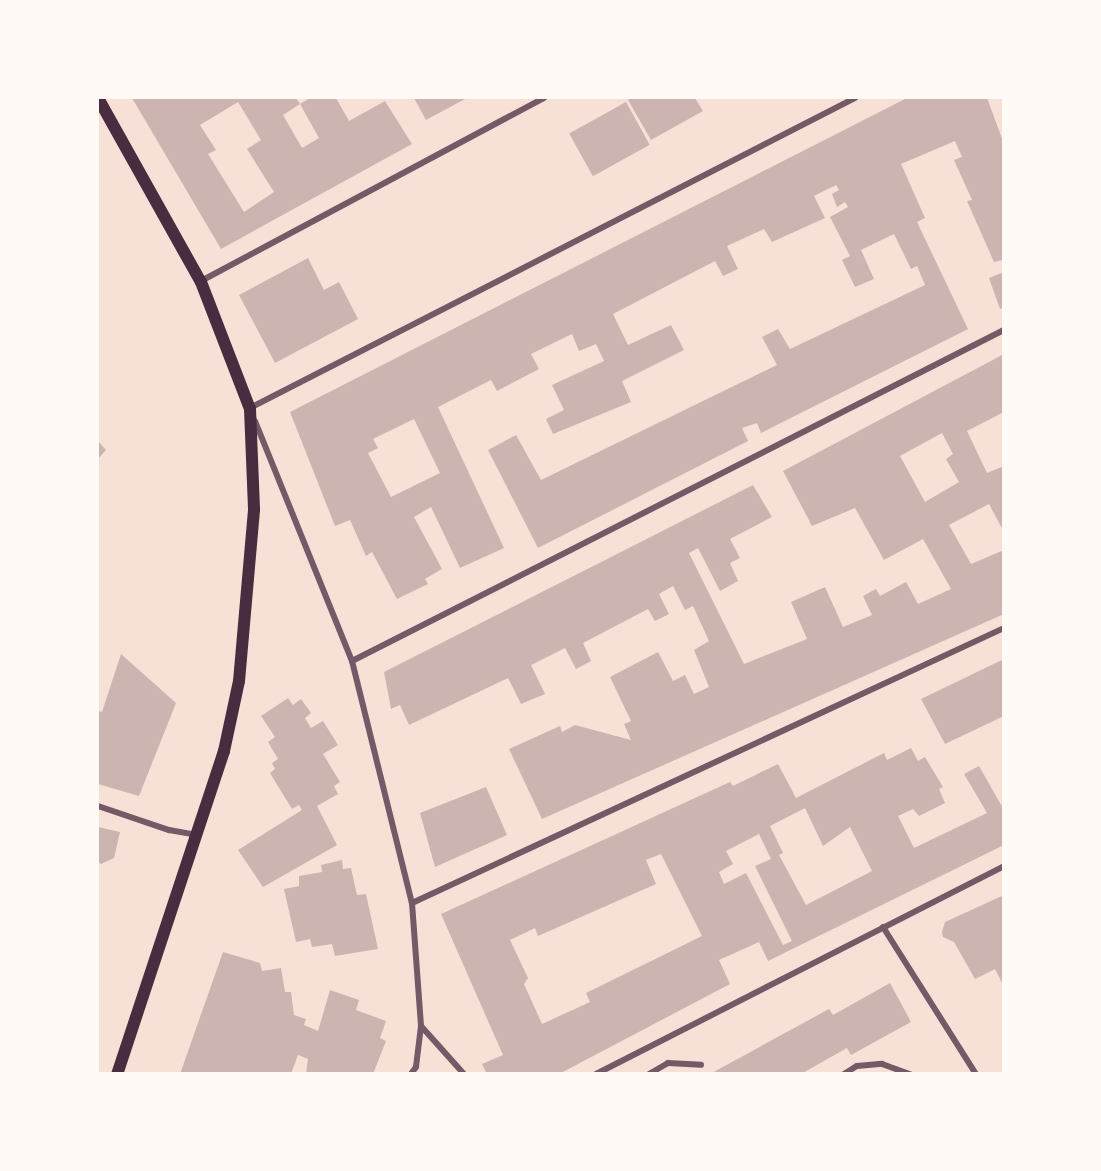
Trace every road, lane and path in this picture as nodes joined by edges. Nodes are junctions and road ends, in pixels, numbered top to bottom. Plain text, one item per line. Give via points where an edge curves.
1 (98, 98) edge
2 (544, 98) edge
3 (855, 98) edge
4 (201, 282) junction
5 (1004, 330) edge
6 (250, 409) junction
7 (1004, 628) edge
8 (352, 661) junction
9 (98, 806) edge
10 (198, 835) junction
11 (1004, 866) edge
12 (412, 903) junction
13 (883, 927) junction
14 (421, 1026) junction
15 (701, 1065) dead end
16 (117, 1074) edge
17 (411, 1074) edge
18 (464, 1074) edge
19 (596, 1074) edge
20 (649, 1074) edge
21 (844, 1074) edge
22 (910, 1074) edge
23 (976, 1074) edge

1 - 4 main road
2 - 4 street
3 - 6 street
4 - 6 main road
5 - 8 street
6 - 8 street
6 - 10 main road via 254,510 239,681 224,751
7 - 12 street
8 - 12 street
9 - 10 street via 169,830
10 - 16 main road
11 - 13 street
12 - 14 street
13 - 19 street
13 - 23 street
14 - 17 street via 416,1067
14 - 18 street
15 - 20 street via 668,1064
21 - 22 street via 857,1066 882,1064

